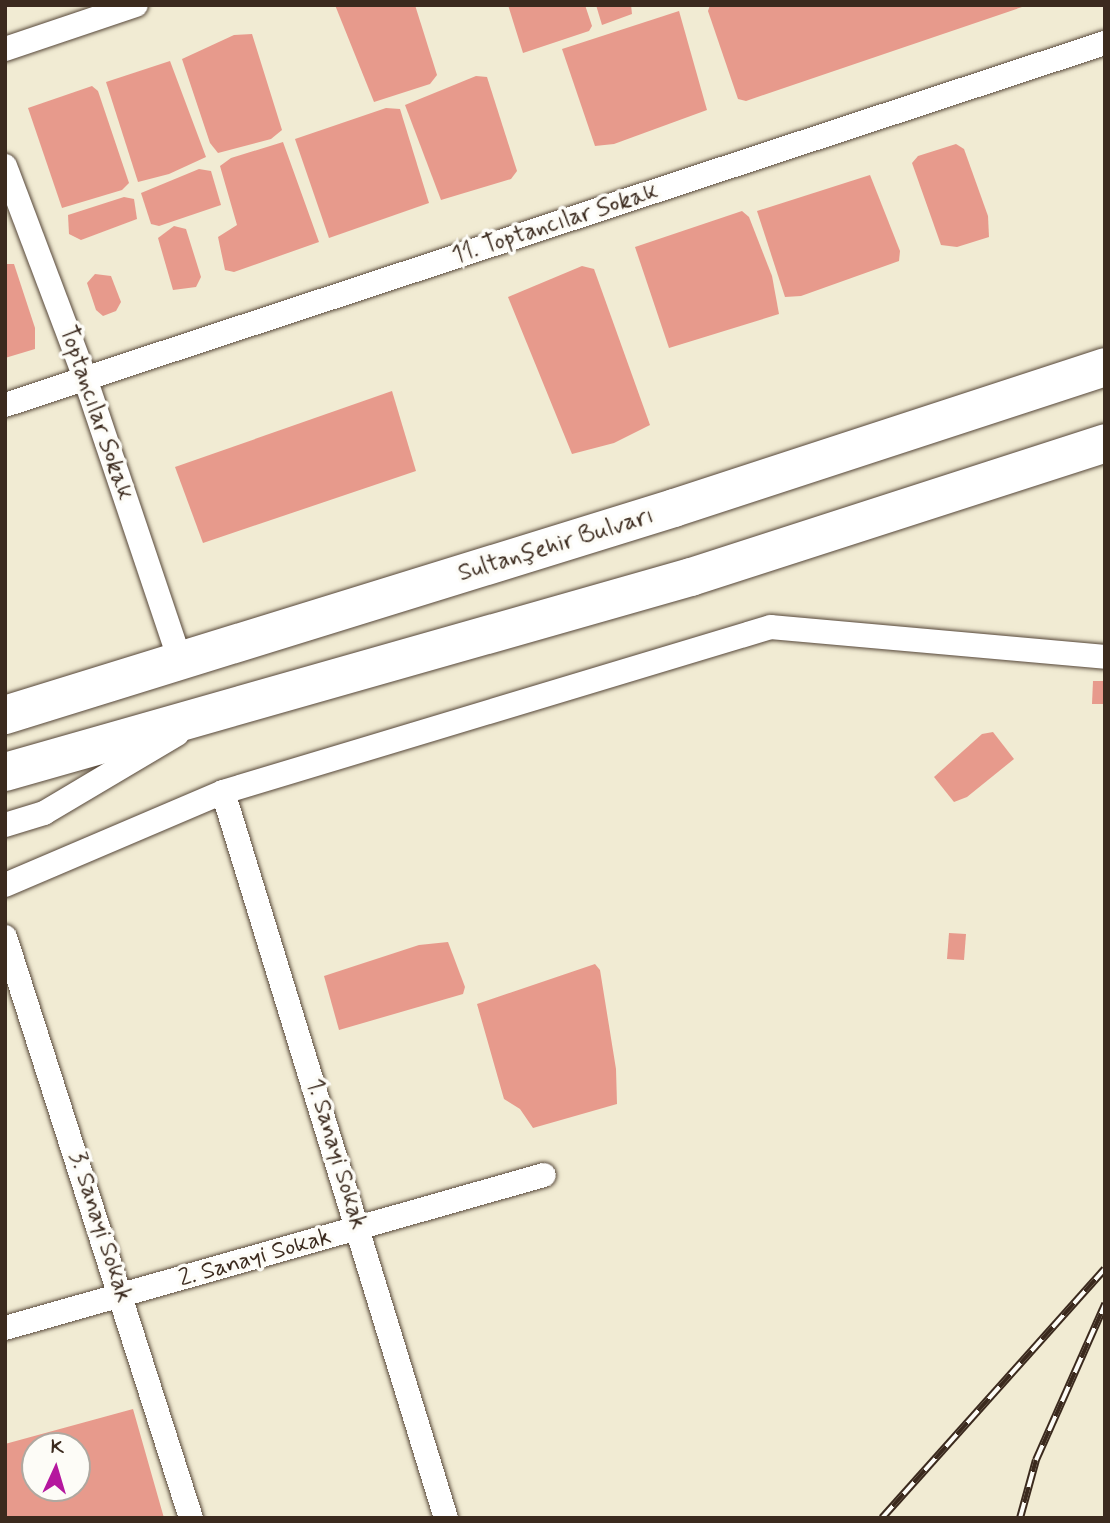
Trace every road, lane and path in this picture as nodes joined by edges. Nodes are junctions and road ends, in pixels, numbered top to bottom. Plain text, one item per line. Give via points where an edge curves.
1 (136, 5) edge
2 (1105, 43) edge
3 (5, 49) edge
4 (5, 166) edge
5 (1105, 367) edge
6 (85, 378) junction
7 (5, 405) edge
8 (1105, 443) edge
9 (1105, 657) edge
10 (180, 661) junction
11 (219, 710) junction
12 (5, 715) edge
13 (5, 772) edge
14 (223, 792) junction
15 (5, 825) edge
16 (5, 885) edge
17 (5, 937) edge
18 (544, 1175) dead end
19 (358, 1227) junction
20 (122, 1296) junction
21 (5, 1328) edge
22 (191, 1518) edge
23 (446, 1518) edge

1 - 3 street
2 - 6 street, 11. Toptancılar Sokak
4 - 6 street, Toptancılar Sokak
5 - 10 highway, Sultanşehir Bulvarı via 674,508
6 - 7 street, 11. Toptancılar Sokak
6 - 10 street, Toptancılar Sokak
8 - 11 highway via 691,577
9 - 14 street via 771,627
10 - 12 highway, Sultanşehir Bulvarı
11 - 13 highway
11 - 15 street via 44,813
14 - 16 street
14 - 19 street, 1. Sanayi Sokak
17 - 20 street, 3. Sanayi Sokak
18 - 19 street, 2. Sanayi Sokak
19 - 20 street, 2. Sanayi Sokak
19 - 23 street, 1. Sanayi Sokak
20 - 21 street, 2. Sanayi Sokak
20 - 22 street, 3. Sanayi Sokak

